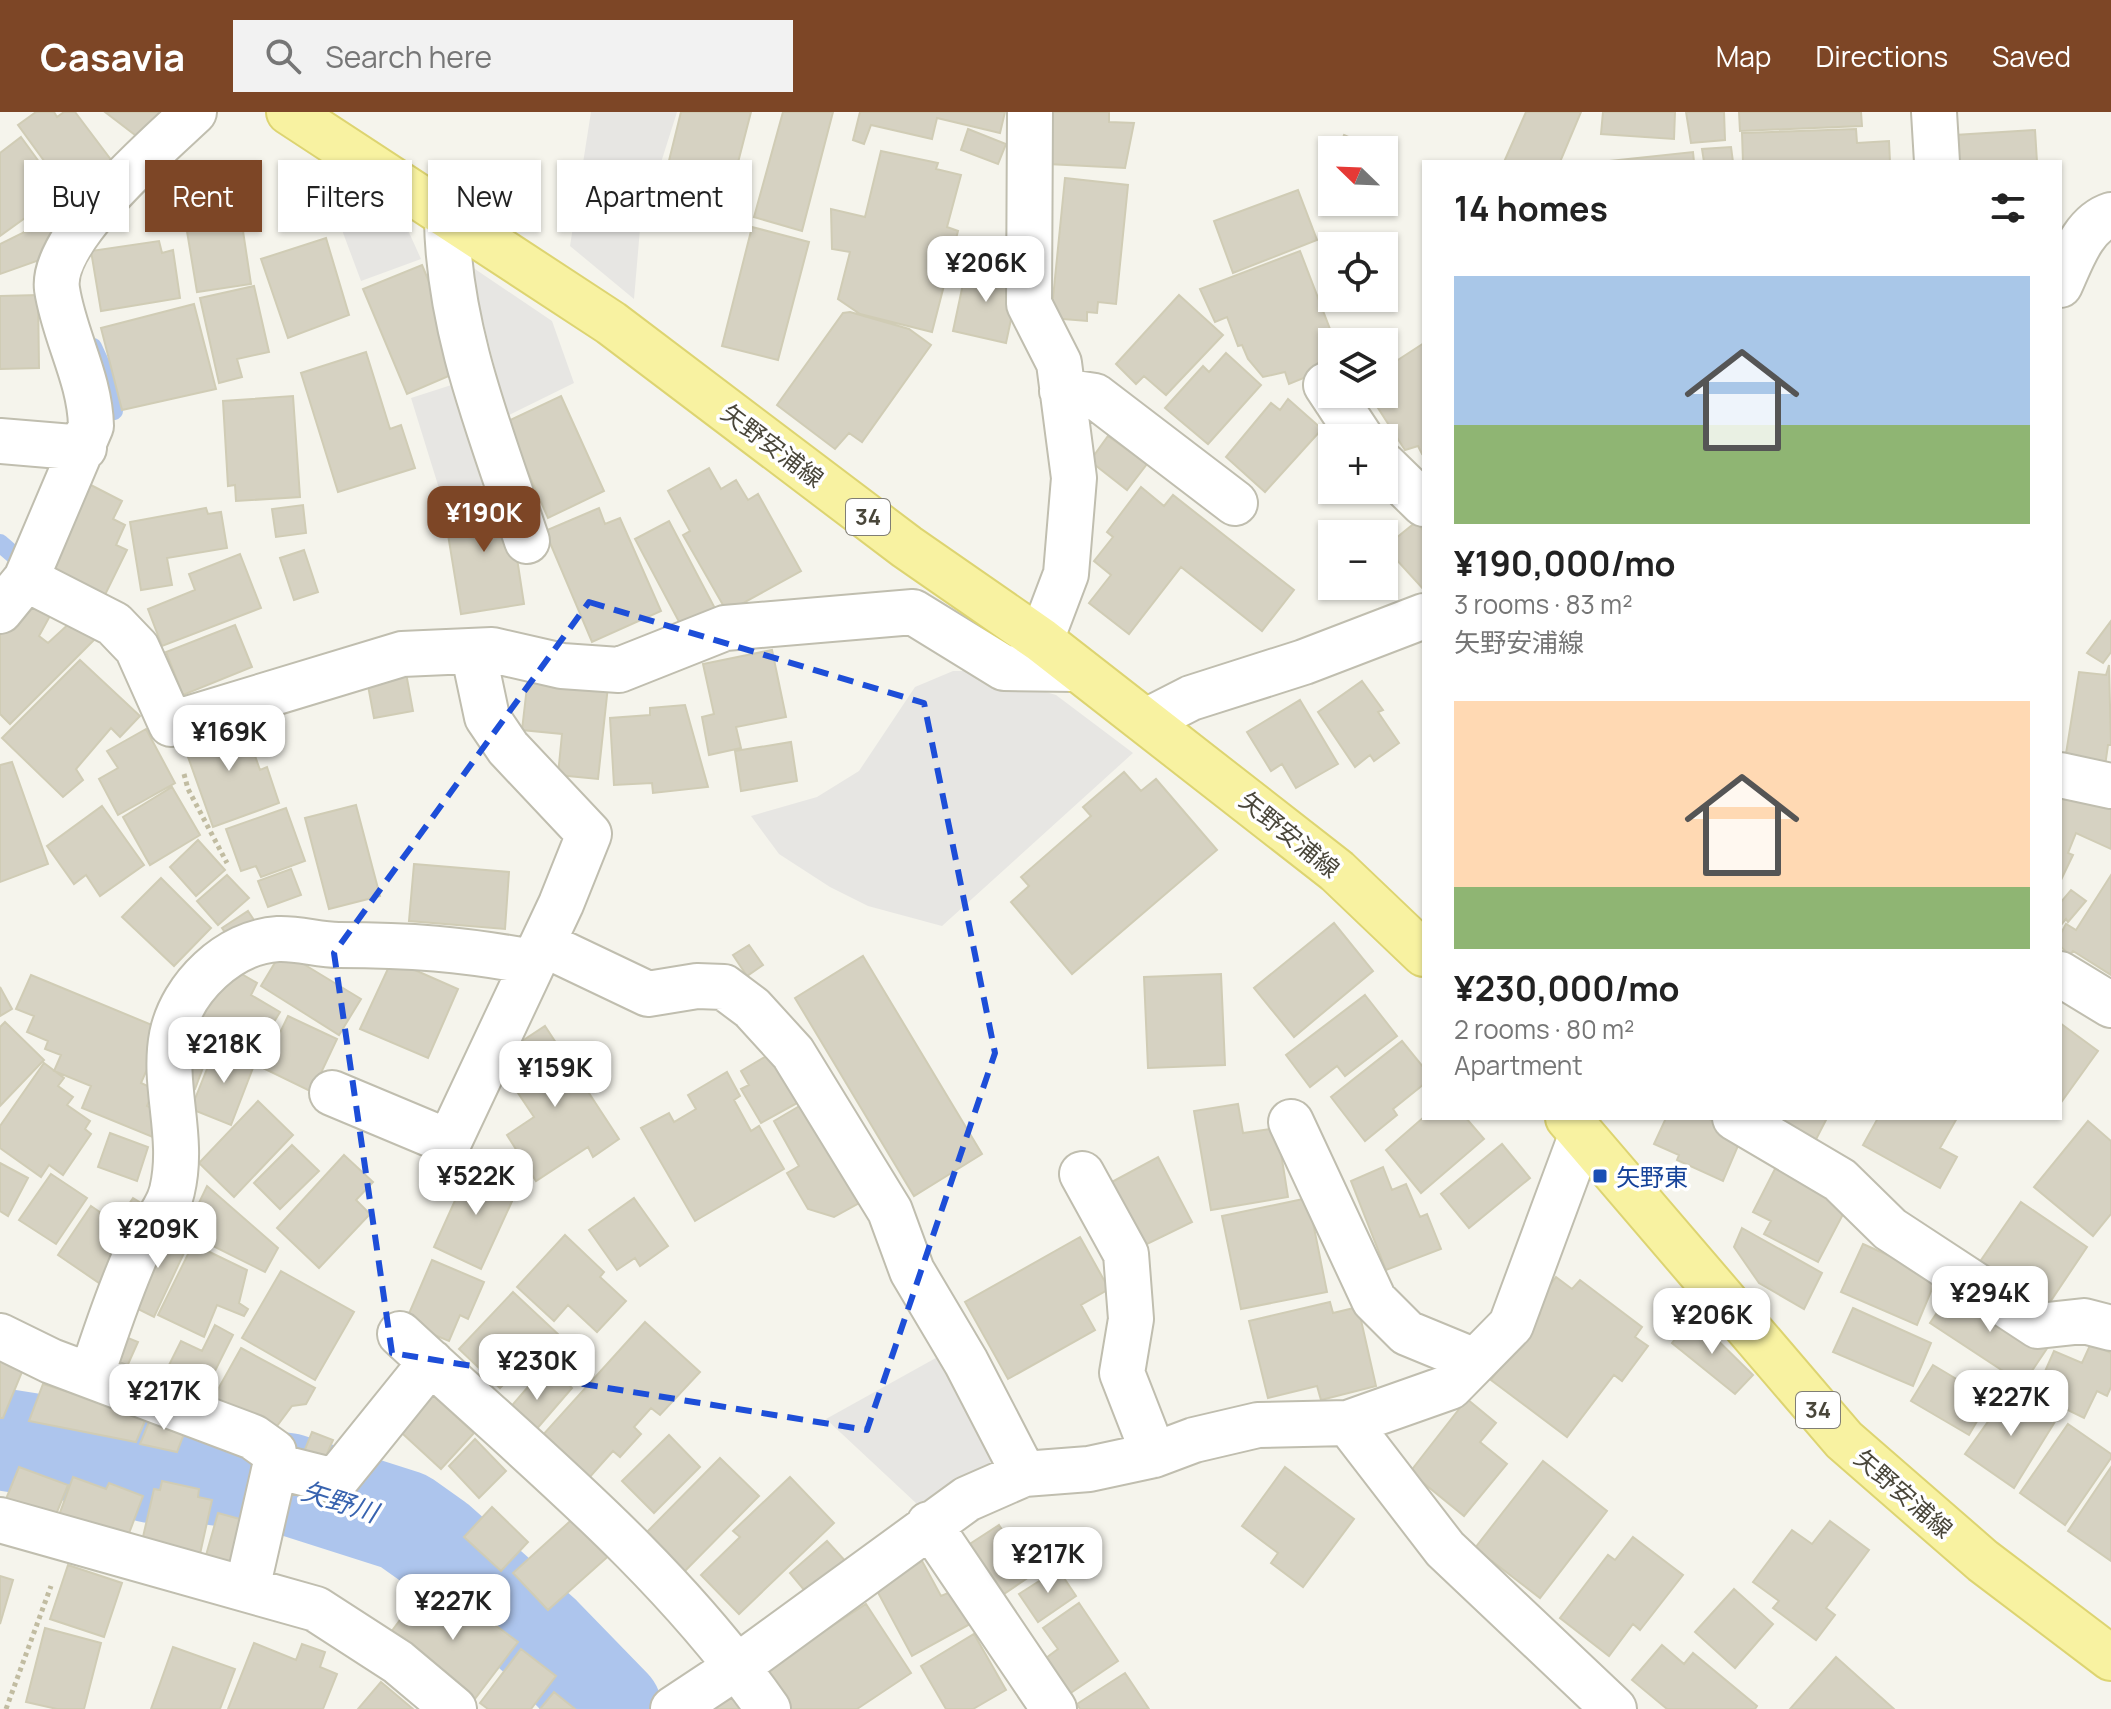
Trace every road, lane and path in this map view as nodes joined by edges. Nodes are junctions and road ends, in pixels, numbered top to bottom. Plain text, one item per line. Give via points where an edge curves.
1 (194, 112) edge
2 (289, 112) edge
3 (1030, 112) edge
4 (1934, 112) edge
5 (1937, 160) edge
6 (428, 205) edge
7 (2111, 215) edge
8 (447, 232) edge
9 (469, 232) edge
10 (2062, 281) edge
11 (1062, 391) junction
12 (0, 441) edge
13 (84, 448) junction
14 (1398, 479) edge
15 (1422, 502) edge
16 (1235, 503) dead end
17 (527, 541) dead end
18 (13, 595) edge
19 (1422, 617) edge
20 (1041, 640) junction
21 (473, 651) junction
22 (1076, 669) junction
23 (1148, 720) junction
24 (171, 724) junction
25 (2062, 775) edge
26 (2111, 786) edge
27 (227, 863) dead end
28 (1422, 952) edge
29 (537, 953) junction
30 (2062, 975) edge
31 (2111, 1005) edge
32 (332, 1093) dead end
33 (1738, 1120) edge
34 (1291, 1122) dead end
35 (1572, 1123) edge
36 (1082, 1174) dead end
37 (2111, 1328) edge
38 (0, 1336) edge
39 (1475, 1361) junction
40 (92, 1374) junction
41 (1348, 1423) junction
42 (1154, 1455) junction
43 (275, 1469) junction
44 (1024, 1474) junction
45 (0, 1520) edge
46 (929, 1524) junction
47 (67, 1540) junction
48 (247, 1589) junction
49 (2111, 1658) edge
50 (738, 1666) junction
51 (6, 1709) edge
52 (454, 1709) edge
53 (673, 1709) edge
54 (768, 1709) edge
55 (1054, 1709) edge
56 (1614, 1709) edge

1 - 13 street via 96,208 60,263 57,289 68,339 90,398 91,426
2 - 6 main road, 矢野安浦線 / 34
3 - 11 street via 1029,304 1059,363
4 - 5 street
7 - 10 street via 2097,220
8 - 17 street via 447,271 472,377
9 - 20 main road, 矢野安浦線 / 34 via 611,323 907,547
11 - 16 street via 1095,396
11 - 20 street via 1074,478 1066,574
12 - 13 street
13 - 18 street
14 - 15 street
18 - 24 street via 114,624 137,648
19 - 23 street via 1191,698
20 - 22 main road, 矢野安浦線 / 34
21 - 22 street via 619,670 725,628 913,612 1004,668
21 - 24 street via 402,654
21 - 29 street via 487,717 508,748 589,834
22 - 23 main road, 矢野安浦線 / 34
23 - 28 main road, 矢野安浦線 / 34 via 1337,871
24 - 27 path via 188,789
25 - 26 street
29 - 32 street via 449,1142
29 - 40 street via 279,939 252,944 218,961 188,997 173,1032 168,1067 176,1113 172,1191 136,1254
29 - 44 street via 648,994 724,987 752,1008 793,1053 890,1211 912,1271
30 - 31 street
33 - 37 street via 1840,1180 1890,1229 2038,1326 2084,1321
34 - 39 street via 1374,1300 1407,1333
35 - 39 street via 1511,1325
35 - 49 main road, 矢野安浦線 / 34 via 1844,1440 1983,1561
36 - 42 street via 1126,1254 1131,1319 1122,1373
38 - 40 street
39 - 41 street via 1450,1387
40 - 43 street via 253,1437 274,1452
41 - 42 street via 1258,1425
41 - 56 street via 1445,1549
42 - 44 street via 1089,1469
43 - 48 street
43 - 50 street via 335,1481 416,1348 638,1553
44 - 46 street via 967,1499
45 - 47 street
46 - 50 street
46 - 55 street
47 - 48 street
47 - 51 path
48 - 52 street via 316,1609 398,1662
50 - 53 street
50 - 54 street

